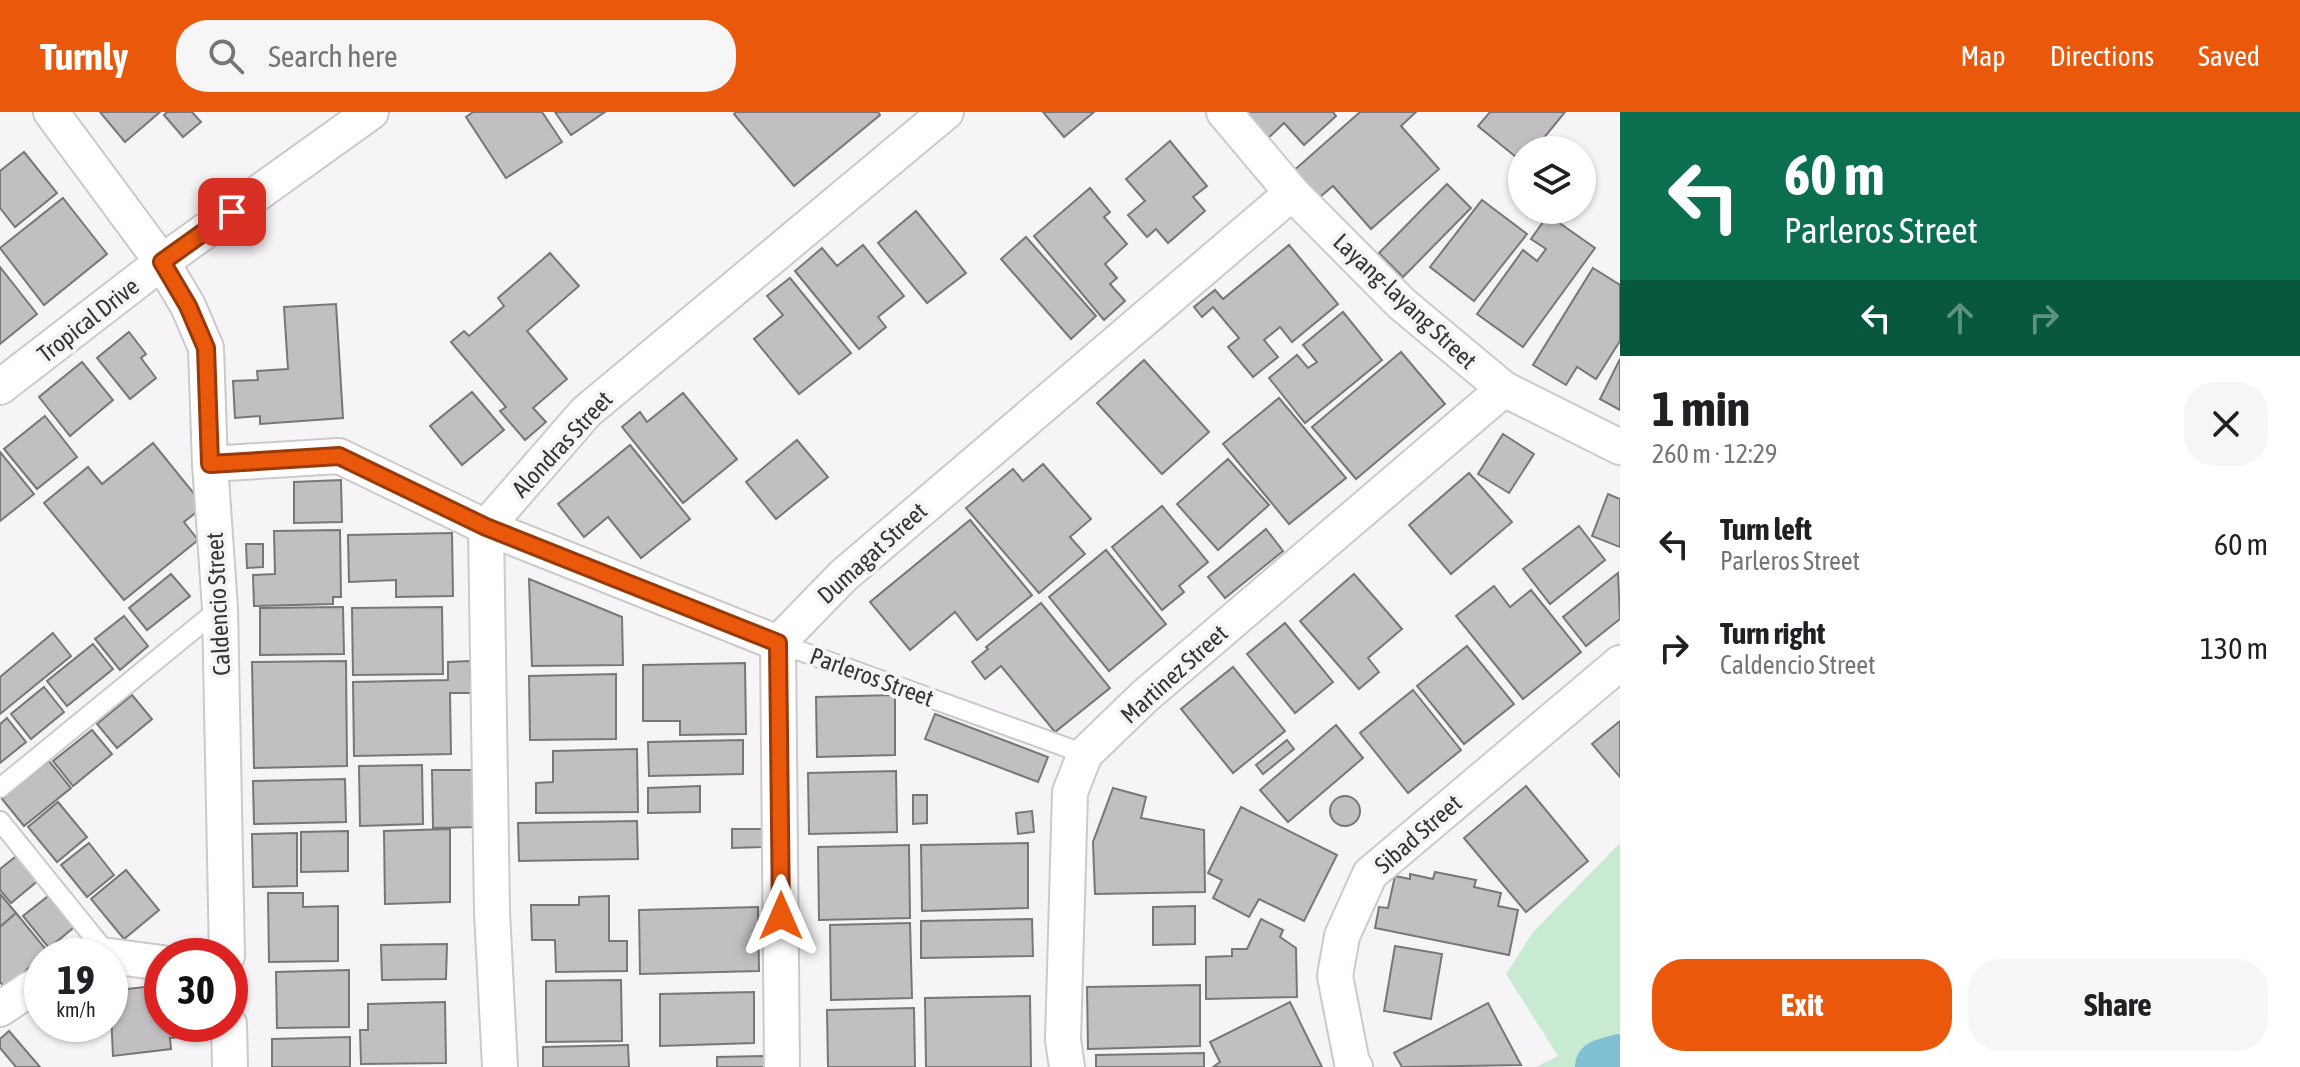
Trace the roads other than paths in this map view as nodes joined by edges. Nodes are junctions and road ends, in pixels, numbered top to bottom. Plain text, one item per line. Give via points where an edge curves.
1 (51, 112) edge
2 (371, 112) edge
3 (946, 112) edge
4 (1224, 112) edge
5 (1292, 193) junction
6 (162, 262) junction
7 (0, 387) edge
8 (1504, 389) junction
9 (1620, 447) edge
10 (210, 464) junction
11 (486, 527) junction
12 (220, 608) junction
13 (778, 643) junction
14 (1620, 663) edge
15 (1085, 754) junction
16 (0, 788) edge
17 (0, 821) edge
18 (94, 938) edge
19 (227, 938) edge
20 (24, 993) edge
21 (0, 1009) edge
22 (229, 1042) edge
23 (230, 1067) edge
24 (500, 1067) edge
25 (782, 1067) edge
26 (1067, 1067) edge
27 (1355, 1067) edge

1 - 6 street, Caldencio Street
2 - 6 street, Tropical Drive
3 - 11 street, Alondras Street via 586,412
4 - 5 street, Layang-layang Street
5 - 8 street, Layang-layang Street via 1402,304
5 - 13 street, Dumagat Street via 843,576
6 - 7 street, Tropical Drive
6 - 10 street, Caldencio Street via 206,348
8 - 9 street, Layang-layang Street
8 - 15 street, Martinez Street
10 - 11 street, Parleros Street via 339,456
10 - 12 street, Caldencio Street
11 - 13 street, Parleros Street
11 - 24 street
12 - 16 lane
12 - 19 street, Caldencio Street
13 - 15 lane, Parleros Street
13 - 25 street
14 - 27 street, Sibad Street via 1370,874 1342,936 1335,976
15 - 26 street, Martinez Street via 1070,792 1063,1040
17 - 18 lane
20 - 21 street
22 - 23 street

